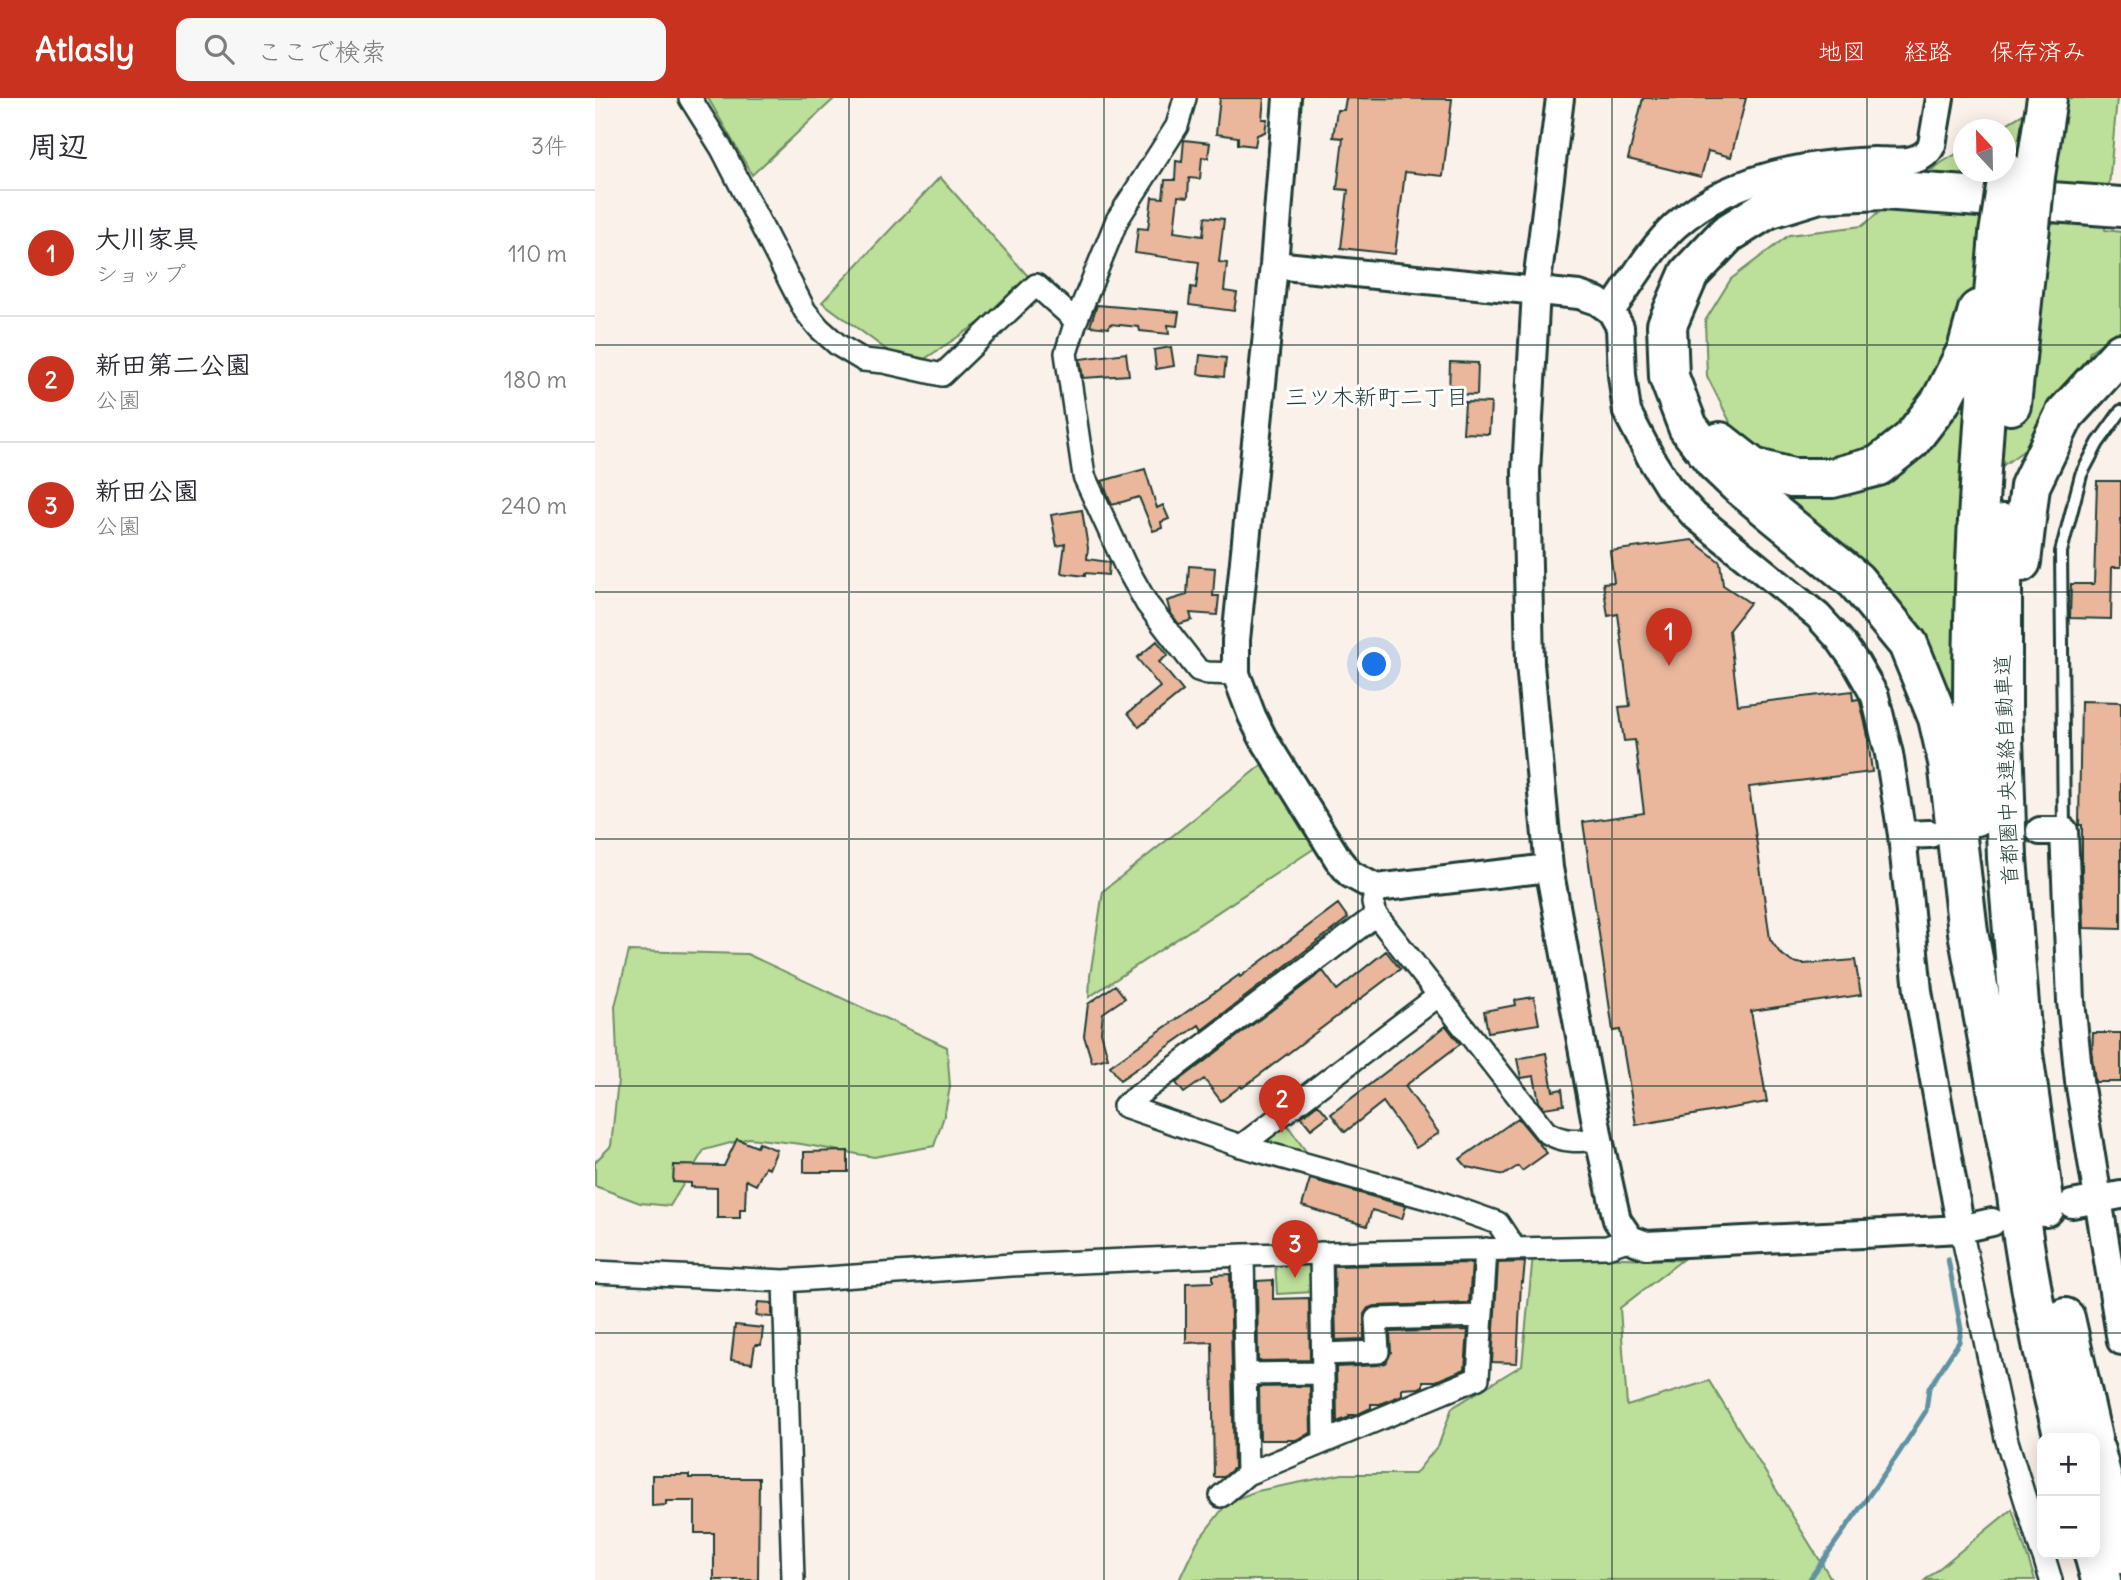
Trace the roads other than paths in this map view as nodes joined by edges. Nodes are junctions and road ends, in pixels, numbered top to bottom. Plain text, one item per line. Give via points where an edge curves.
1 (690, 98) edge
2 (1185, 98) edge
3 (1287, 98) edge
4 (1560, 98) edge
5 (1940, 98) edge
6 (2021, 98) edge
7 (2047, 98) edge
8 (2022, 175) junction
9 (2121, 207) edge
10 (2121, 222) edge
11 (2014, 235) junction
12 (1274, 265) junction
13 (1536, 290) junction
14 (1611, 311) junction
15 (1076, 321) junction
16 (2121, 353) edge
17 (2121, 411) edge
18 (1236, 674) junction
19 (2002, 707) junction
20 (2052, 831) joint
21 (1930, 834) dead end
22 (1902, 835) junction
23 (1549, 868) junction
24 (1376, 888) junction
25 (1376, 915) junction
26 (1438, 996) junction
27 (1598, 1139) junction
28 (1241, 1146) junction
29 (2016, 1191) junction
30 (2097, 1199) edge
31 (1992, 1222) dead end
32 (1961, 1229) junction
33 (1630, 1239) junction
34 (1486, 1249) junction
35 (1515, 1249) junction
36 (1321, 1253) junction
37 (1243, 1255) junction
38 (595, 1272) edge
39 (784, 1281) junction
40 (1481, 1316) junction
41 (2121, 1341) edge
42 (1323, 1363) junction
43 (1245, 1374) junction
44 (2063, 1433) edge
45 (2091, 1433) edge
46 (1324, 1441) junction
47 (2100, 1471) edge
48 (1247, 1475) junction
49 (1221, 1496) dead end
50 (2037, 1537) edge
51 (2121, 1554) edge
52 (2044, 1559) edge
53 (2095, 1559) edge
54 (793, 1580) edge
55 (2051, 1580) edge
56 (2101, 1580) edge

1 - 15 street via 722,149 805,311 838,345 863,360 941,375 1035,285
2 - 15 street via 1177,126 1117,220
3 - 12 street
4 - 13 street
5 - 14 street via 1929,152 1910,161 1840,164 1775,174 1736,188 1674,227
6 - 8 highway, 首都圏中央連絡自動車道
7 - 8 highway, 首都圏中央連絡自動車道
8 - 11 highway, 首都圏中央連絡自動車道, bridge
9 - 29 highway via 1884,190 1818,193 1767,209 1727,234 1689,274 1667,326 1669,377 1688,427 1738,484 1856,581 1908,644 1938,718 1948,762 1968,932
10 - 11 highway via 1940,207 1840,208 1786,220 1749,237 1704,278 1687,321 1687,370 1699,409 1718,440 1753,468 1792,478 1832,478 1878,466 1911,440 1941,401
11 - 19 highway, 首都圏中央連絡自動車道 via 2002,559
11 - 29 highway, 首都圏中央連絡自動車道 via 1981,457 1973,605 1975,792 1986,936
12 - 13 street
12 - 18 street via 1235,640
13 - 14 street via 1579,295
13 - 23 street via 1527,472 1530,664
14 - 22 street via 1620,327 1627,412 1668,486 1695,516 1818,616 1863,674 1875,696 1887,743
15 - 18 street via 1066,353 1084,476 1125,565 1170,636 1198,670
16 - 19 highway via 2065,414 2030,486
17 - 20 lane via 2081,475 2061,552
18 - 24 street via 1263,738 1338,859 1350,874
19 - 45 highway, 首都圏中央連絡自動車道 via 2007,858 2024,1054 2052,1253
20 - 30 street via 2079,1081
21 - 22 street
22 - 32 street via 1918,991
23 - 24 street
23 - 27 street
24 - 25 street
25 - 26 street
25 - 28 street via 1123,1106
26 - 27 street via 1546,1132 1561,1140
26 - 28 street
27 - 33 street via 1617,1220
28 - 35 street via 1498,1223
29 - 44 highway, 首都圏中央連絡自動車道
30 - 41 street
31 - 32 street
32 - 33 street via 1646,1245
32 - 50 street via 2006,1438
33 - 35 street via 1607,1247
34 - 35 street
34 - 36 street
34 - 40 street
36 - 37 street
36 - 42 street
37 - 39 street
37 - 43 street
38 - 39 street
39 - 54 street
40 - 42 street via 1376,1319 1378,1352
40 - 46 street via 1478,1377
42 - 43 street
42 - 46 street
43 - 48 street
46 - 48 street
47 - 51 highway
48 - 49 street
52 - 55 street
53 - 56 highway

